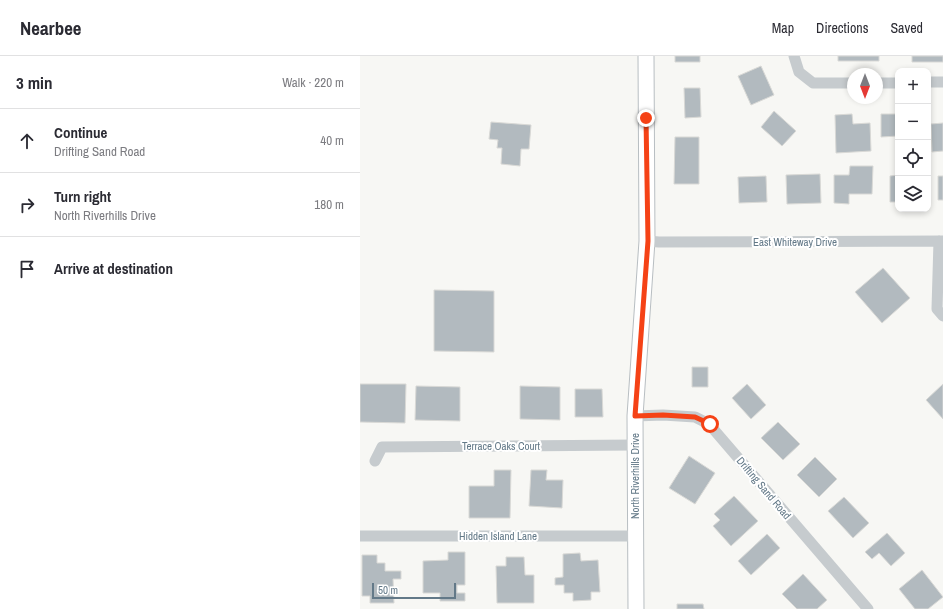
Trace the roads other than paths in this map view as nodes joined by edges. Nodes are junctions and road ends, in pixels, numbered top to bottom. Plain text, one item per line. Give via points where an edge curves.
1 (646, 56) edge
2 (794, 56) edge
3 (931, 82) edge
4 (943, 82) edge
5 (847, 83) edge
6 (883, 83) edge
7 (895, 83) edge
8 (648, 241) junction
9 (941, 241) edge
10 (943, 316) edge
11 (635, 416) junction
12 (635, 445) junction
13 (375, 461) dead end
14 (360, 536) edge
15 (636, 536) junction
16 (864, 605) edge
17 (636, 609) edge
18 (851, 609) edge

1 - 8 street, North Riverhills Drive
2 - 5 street via 799,72 814,83
3 - 4 street
6 - 7 street
8 - 9 street, East Whiteway Drive
8 - 11 street, North Riverhills Drive
9 - 10 street via 937,309
11 - 12 street, North Riverhills Drive
11 - 16 street, Drifting Sand Road via 695,417 710,424
12 - 13 street, Terrace Oaks Court via 382,447
12 - 15 street, North Riverhills Drive
14 - 15 street, Hidden Island Lane
15 - 17 street, North Riverhills Drive
16 - 18 street

